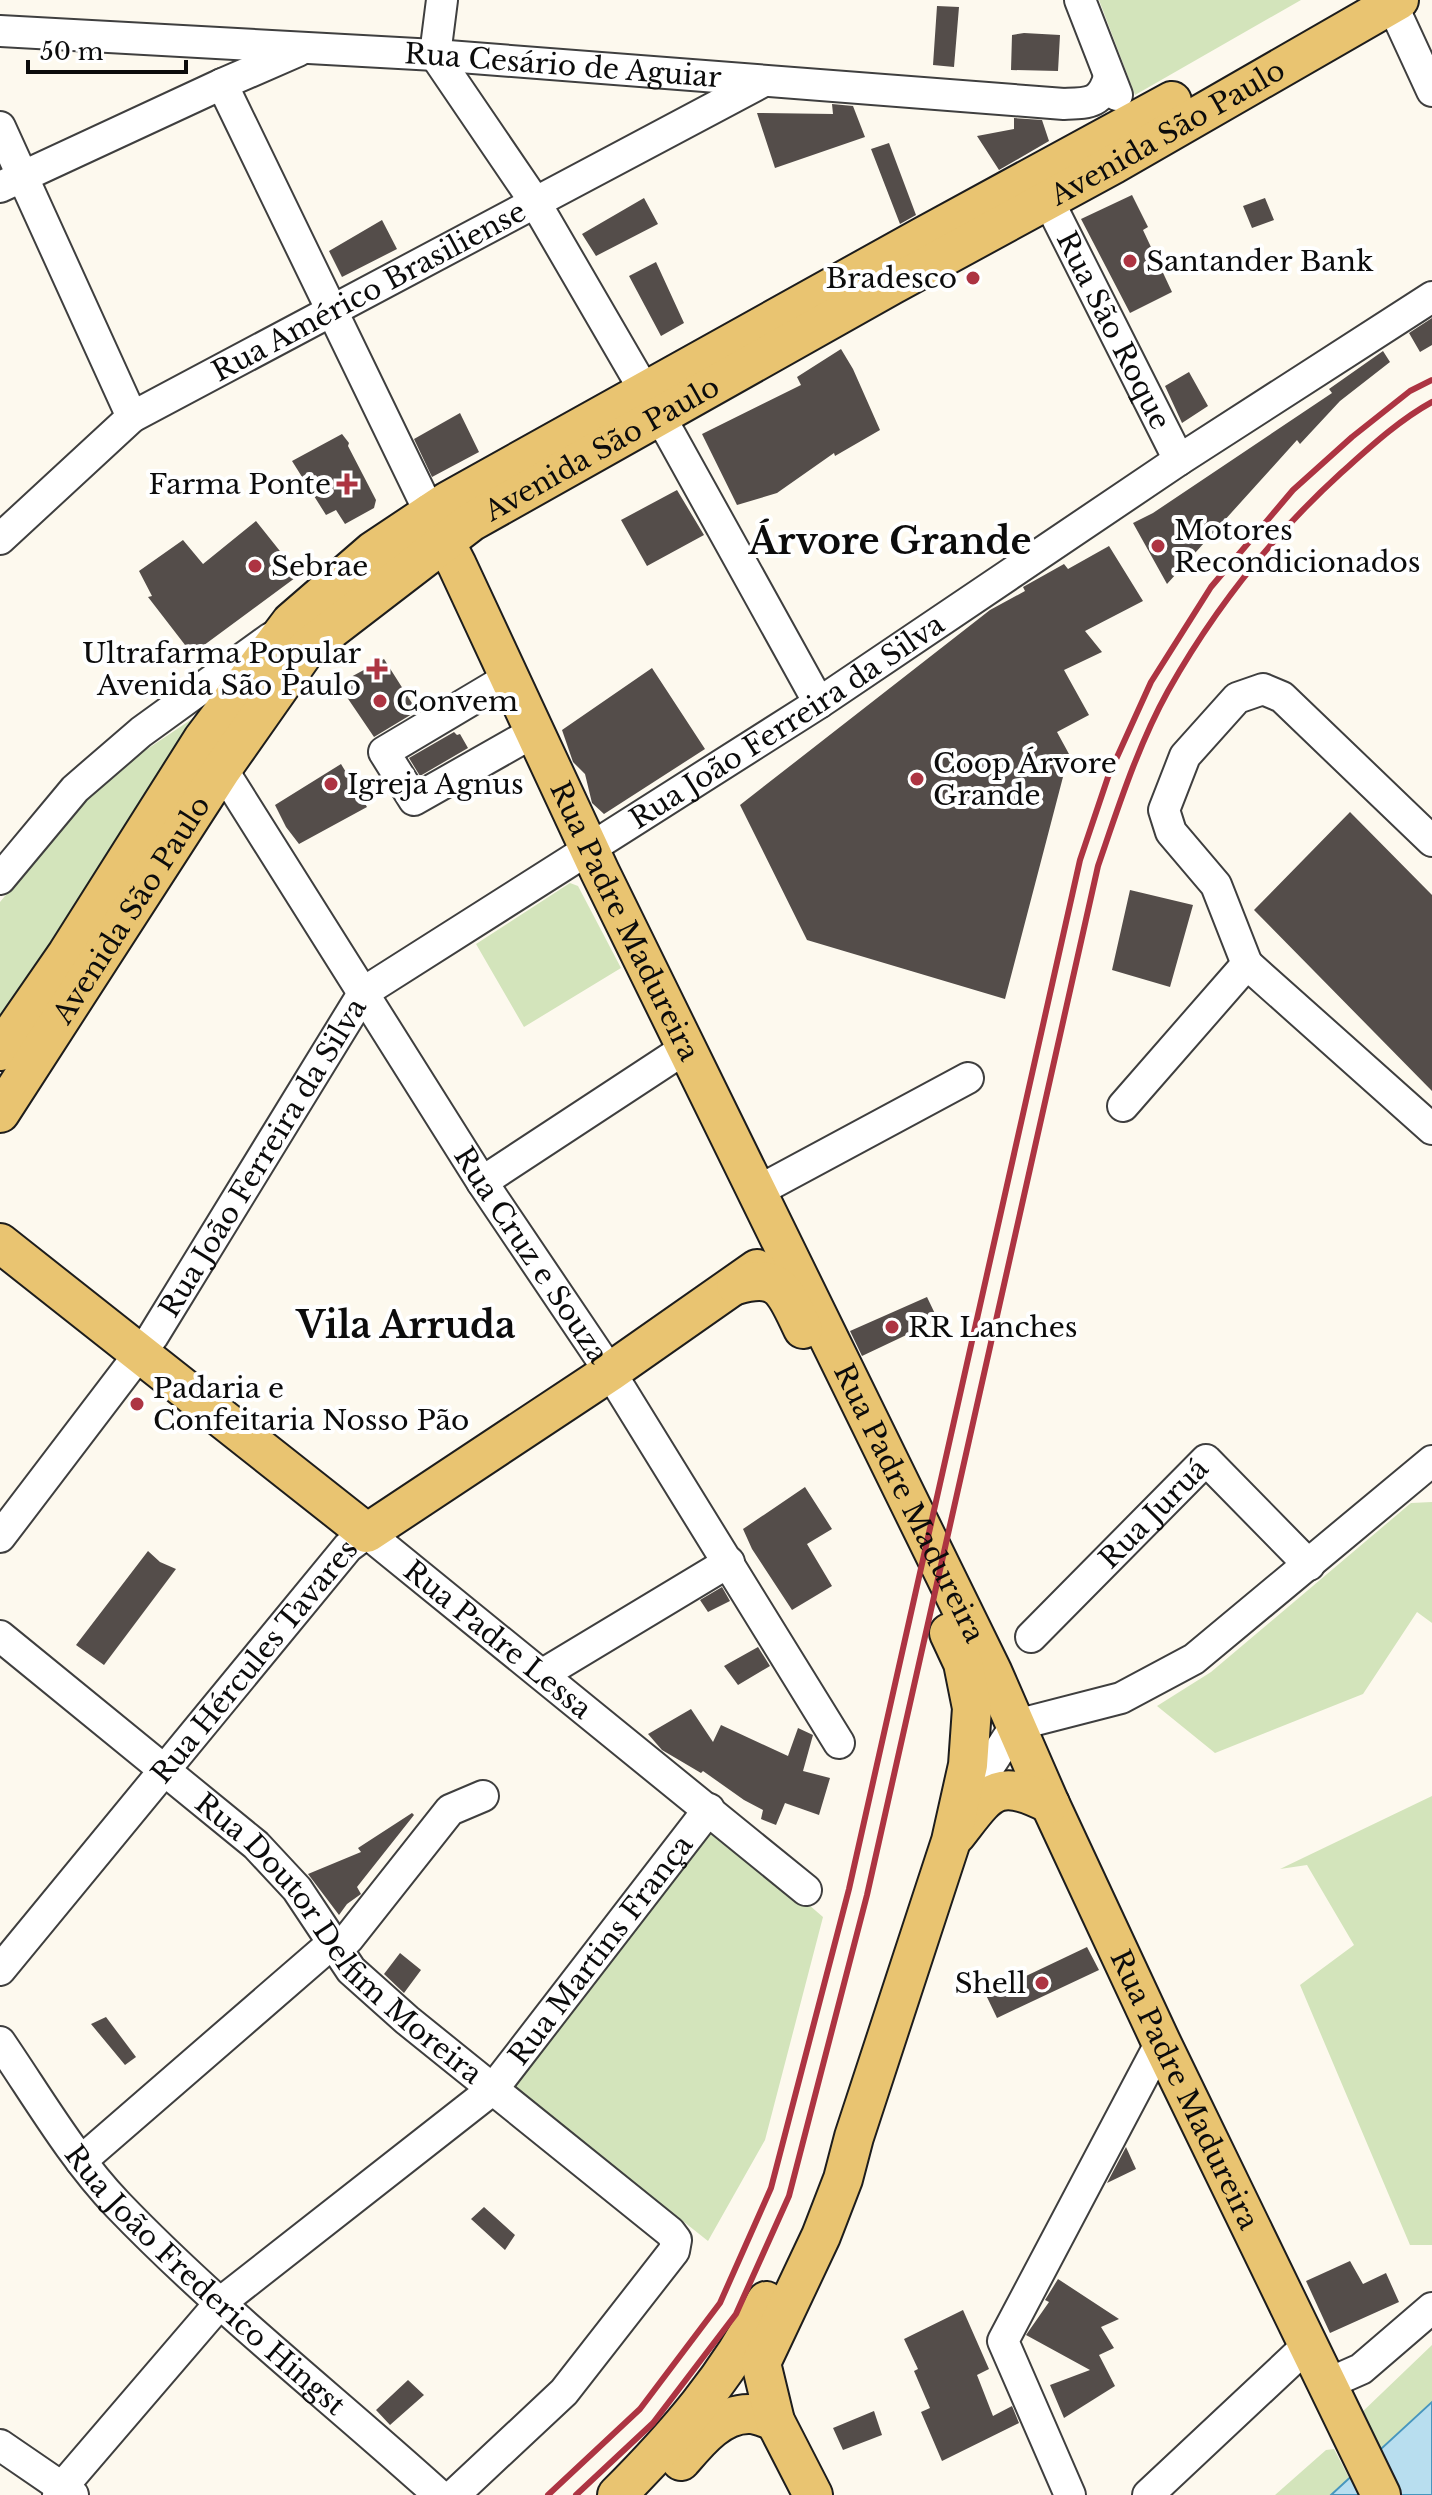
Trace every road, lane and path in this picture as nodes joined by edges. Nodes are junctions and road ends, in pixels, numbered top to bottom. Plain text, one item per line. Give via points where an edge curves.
1 (442, 0) edge
2 (1080, 0) edge
3 (1353, 0) edge
4 (1394, 1) edge
5 (0, 31) edge
6 (304, 48) junction
7 (435, 55) junction
8 (1109, 77) junction
9 (762, 82) junction
10 (222, 84) junction
11 (1432, 91) edge
12 (0, 127) edge
13 (1117, 131) junction
14 (12, 181) edge
15 (1048, 200) junction
16 (535, 202) junction
17 (1432, 297) edge
18 (330, 310) junction
19 (652, 404) junction
20 (132, 417) junction
21 (1179, 460) junction
22 (437, 527) junction
23 (0, 539) edge
24 (291, 622) junction
25 (510, 677) junction
26 (819, 703) junction
27 (534, 732) junction
28 (222, 769) junction
29 (1432, 841) edge
30 (588, 848) junction
31 (0, 879) edge
32 (1247, 964) junction
33 (364, 992) junction
34 (30, 1007) junction
35 (686, 1048) junction
36 (0, 1051) edge
37 (0, 1076) edge
38 (968, 1078) dead end
39 (1123, 1106) dead end
40 (0, 1113) edge
41 (1432, 1129) edge
42 (482, 1182) junction
43 (758, 1191) junction
44 (776, 1227) junction
45 (0, 1243) edge
46 (736, 1285) junction
47 (139, 1354) junction
48 (610, 1372) junction
49 (1432, 1461) edge
50 (1419, 1482) edge
51 (367, 1533) junction
52 (0, 1537) edge
53 (729, 1562) junction
54 (1309, 1565) junction
55 (0, 1636) edge
56 (1031, 1637) dead end
57 (543, 1674) junction
58 (1016, 1725) junction
59 (839, 1743) dead end
60 (166, 1770) junction
61 (483, 1796) dead end
62 (1050, 1804) junction
63 (709, 1809) junction
64 (951, 1841) junction
65 (806, 1890) dead end
66 (335, 1947) junction
67 (0, 1970) edge
68 (0, 2042) edge
69 (1161, 2042) junction
70 (493, 2089) junction
71 (854, 2137) junction
72 (81, 2161) junction
73 (220, 2303) junction
74 (1432, 2308) edge
75 (1308, 2345) junction
76 (1331, 2391) junction
77 (775, 2421) junction
78 (0, 2445) edge
79 (65, 2492) edge
80 (439, 2495) edge
81 (454, 2495) edge
82 (617, 2495) edge
83 (649, 2495) edge
84 (813, 2495) edge
85 (1070, 2495) edge
86 (1148, 2495) edge
87 (1381, 2495) edge

1 - 7 street
2 - 8 street
3 - 13 main road, Avenida São Paulo
4 - 11 street
4 - 15 main road, Avenida São Paulo
5 - 6 street, Rua Cesário de Aguiar
6 - 7 street, Rua Cesário de Aguiar
6 - 10 street
7 - 9 street, Rua Cesário de Aguiar
7 - 16 street
8 - 9 street, Rua Cesário de Aguiar via 1098,99 1064,104
8 - 13 street via 1119,99
9 - 16 street, Rua Américo Brasiliense
10 - 14 street
10 - 18 street
12 - 14 street
13 - 19 main road, Avenida São Paulo via 922,237
14 - 20 street
15 - 19 main road, Avenida São Paulo
15 - 21 street, Rua São Roque
16 - 18 street, Rua Américo Brasiliense
16 - 19 street
17 - 21 street, Rua João Ferreira da Silva
18 - 20 street, Rua Américo Brasiliense
18 - 22 street
19 - 22 main road, Avenida São Paulo via 471,522
19 - 26 street
20 - 23 street, Rua Américo Brasiliense
21 - 26 street, Rua João Ferreira da Silva
22 - 24 main road, Avenida São Paulo via 373,551
22 - 25 main road, Rua Padre Madureira
22 - 28 main road, Avenida São Paulo via 307,648
24 - 31 street via 141,732 75,789
24 - 34 main road, Avenida São Paulo via 203,739
25 - 27 main road, Rua Padre Madureira
25 - 27 street via 384,752 414,800
26 - 30 street, Rua João Ferreira da Silva
27 - 30 main road, Rua Padre Madureira
28 - 33 street, Rua Cruz e Souza
28 - 40 main road, Avenida São Paulo
29 - 32 street via 1282,697 1263,689 1237,698 1185,756 1164,810 1171,832 1216,885
30 - 33 street, Rua João Ferreira da Silva
30 - 35 main road, Rua Padre Madureira
32 - 39 street
32 - 41 street
33 - 42 street, Rua Cruz e Souza
33 - 47 street, Rua João Ferreira da Silva
34 - 36 main road, Avenida São Paulo
34 - 37 main road
35 - 42 street
35 - 43 main road, Rua Padre Madureira
38 - 43 street
42 - 48 street, Rua Cruz e Souza
43 - 44 main road, Rua Padre Madureira
44 - 46 main road, Rua Hércules Tavares via 758,1268
44 - 58 main road, Rua Padre Madureira
45 - 47 main road, Rua Padre Lessa
46 - 48 main road, Rua Hércules Tavares
46 - 64 main road, Rua Padre Madureira via 757,1279 781,1288 789,1299 963,1663 972,1708 968,1765
47 - 51 main road, Rua Padre Lessa
47 - 52 street, Rua João Ferreira da Silva
48 - 51 main road, Rua Hércules Tavares
48 - 53 street, Rua Cruz e Souza
49 - 50 street
50 - 54 street
51 - 57 street, Rua Padre Lessa
51 - 60 street, Rua Hércules Tavares via 348,1547
53 - 57 street
53 - 59 street, Rua Cruz e Souza
54 - 56 street, Rua Juruá via 1206,1460
54 - 58 street via 1194,1659 1121,1698
55 - 60 street, Rua Doutor Delfim Moreira
57 - 63 street, Rua Padre Lessa
58 - 62 main road, Rua Padre Madureira
58 - 64 street
60 - 66 street, Rua Doutor Delfim Moreira via 256,1845 297,1889
60 - 67 street, Rua Hércules Tavares
61 - 66 street via 450,1810 348,1939
62 - 64 main road via 1019,1791 994,1791
62 - 69 main road, Rua Padre Madureira
63 - 65 street, Rua Padre Lessa
63 - 70 street, Rua Martins França
64 - 71 main road
66 - 70 street, Rua Doutor Delfim Moreira via 351,1970
66 - 72 street via 322,1952
68 - 72 street, Rua João Frederico Hingst
69 - 75 main road, Rua Padre Madureira
69 - 85 street via 1003,2341
70 - 73 street, Rua Martins França
70 - 81 street, Rua Doutor Delfim Moreira via 676,2240 674,2251 564,2392
71 - 77 main road via 821,2236 761,2363
71 - 82 main road via 802,2222 752,2329 694,2413
72 - 73 street, Rua João Frederico Hingst via 116,2203
73 - 79 street, Rua Martins França
73 - 80 street, Rua João Frederico Hingst
74 - 76 street
75 - 76 main road, Rua Padre Madureira
75 - 86 street
76 - 87 main road, Rua Padre Madureira
77 - 83 main road via 752,2413 732,2416 704,2434
77 - 84 main road
78 - 79 street

